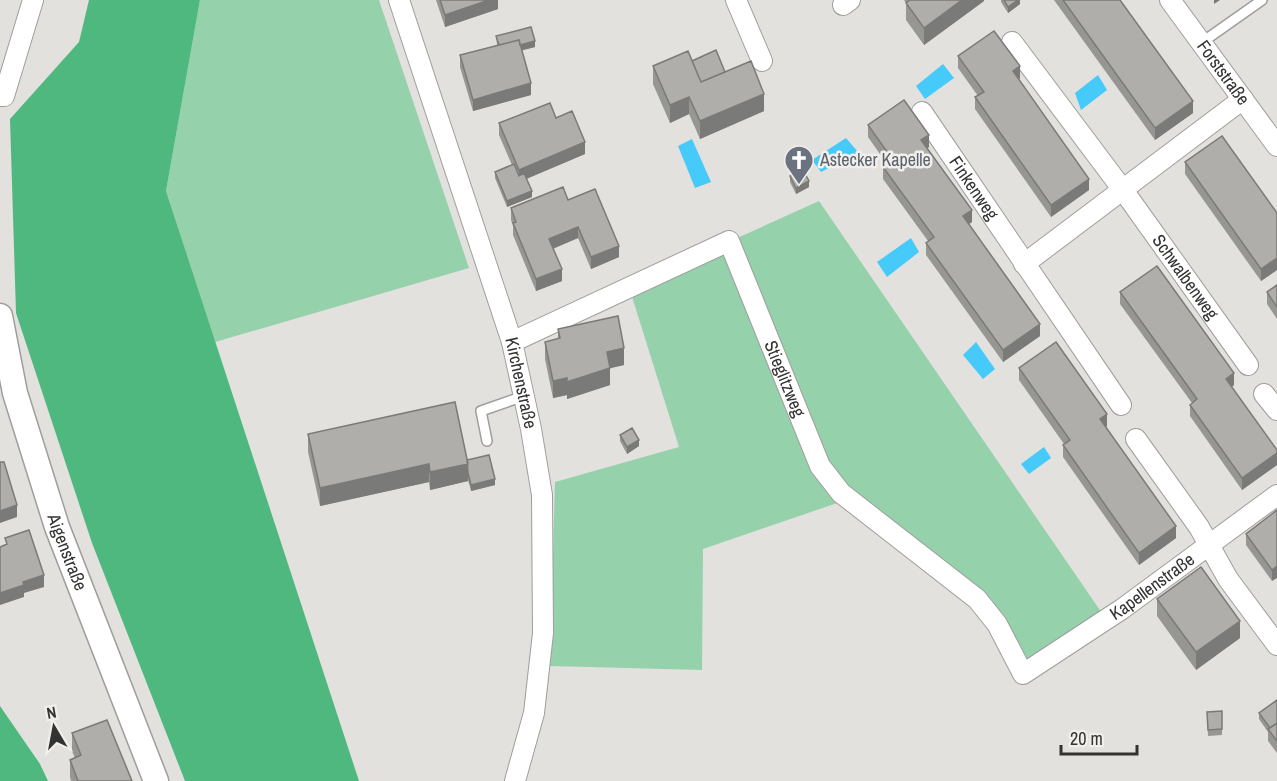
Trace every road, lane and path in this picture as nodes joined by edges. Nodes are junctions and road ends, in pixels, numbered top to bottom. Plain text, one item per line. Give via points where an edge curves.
1 (33, 0) edge
2 (399, 0) edge
3 (736, 0) edge
4 (1170, 0) edge
5 (1262, 0) edge
6 (1012, 42) dead end
7 (1201, 43) junction
8 (762, 61) dead end
9 (0, 96) edge
10 (1243, 99) junction
11 (922, 112) dead end
12 (1277, 146) edge
13 (1123, 190) junction
14 (1024, 264) junction
15 (0, 316) edge
16 (512, 342) junction
17 (1248, 365) dead end
18 (1264, 394) dead end
19 (524, 396) junction
20 (1121, 405) dead end
21 (1277, 410) edge
22 (1136, 439) dead end
23 (487, 441) dead end
24 (1277, 495) edge
25 (1209, 546) junction
26 (1277, 645) edge
27 (1023, 674) joint
28 (156, 781) edge
29 (515, 781) edge

1 - 9 street via 4,96
2 - 16 street, Kirchenstraße
3 - 8 street
4 - 7 street, Forststraße
5 - 7 lane
6 - 13 street, Schwalbenweg
7 - 10 street, Forststraße
10 - 12 street, Forststraße
10 - 13 street
11 - 14 street, Finkenweg
13 - 14 street
13 - 17 street, Schwalbenweg
14 - 20 street, Finkenweg
15 - 28 street, Aigenstraße via 15,393 57,527
16 - 19 street, Kirchenstraße
16 - 27 street, Stieglitzweg via 729,242 820,466 842,493 977,599 997,624
18 - 21 street
19 - 23 lane via 481,411
19 - 29 street, Kirchenstraße via 542,495 543,633 534,713
22 - 25 street
24 - 25 street, Kapellenstraße
25 - 26 street via 1228,579
25 - 27 street, Kapellenstraße

